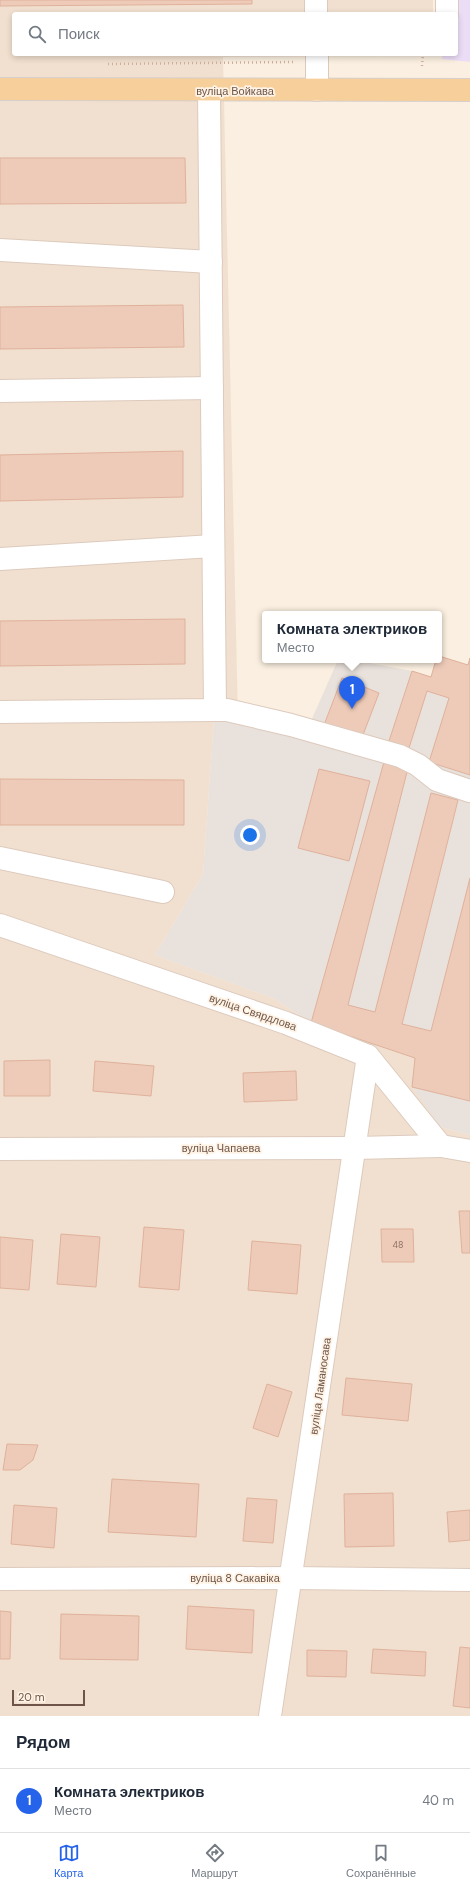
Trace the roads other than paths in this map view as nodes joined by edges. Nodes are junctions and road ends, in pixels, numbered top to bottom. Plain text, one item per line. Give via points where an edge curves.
1 (316, 0) edge
2 (447, 0) edge
3 (316, 12) edge
4 (447, 12) edge
5 (317, 58) edge
6 (0, 89) edge
7 (317, 90) junction
8 (470, 90) edge
9 (208, 91) junction
10 (0, 250) edge
11 (211, 262) junction
12 (212, 388) junction
13 (0, 391) edge
14 (213, 546) junction
15 (0, 559) edge
16 (215, 710) junction
17 (0, 712) edge
18 (470, 791) edge
19 (0, 858) edge
20 (163, 892) dead end
21 (0, 925) edge
22 (368, 1056) junction
23 (441, 1146) junction
24 (0, 1148) edge
25 (355, 1148) junction
26 (470, 1152) edge
27 (291, 1578) junction
28 (0, 1579) edge
29 (470, 1580) edge
30 (270, 1716) edge

1 - 3 street
2 - 4 street
5 - 7 street
6 - 9 main road, вуліца Войкава
7 - 8 main road, вуліца Войкава
7 - 9 main road, вуліца Войкава
9 - 11 street
10 - 11 street
11 - 12 street
12 - 13 street
12 - 14 street
14 - 15 street
14 - 16 street
16 - 17 street
16 - 18 street via 227,710 291,725 400,756 418,765 437,780
19 - 20 street
21 - 22 street, вуліца Свярдлова via 286,1023
22 - 23 street, вуліца Свярдлова
22 - 25 street, вуліца Ламаносава
23 - 25 street, вуліца Чапаева
23 - 26 street
24 - 25 street, вуліца Чапаева
25 - 27 street, вуліца Ламаносава
27 - 28 street, вуліца 8 Сакавіка
27 - 29 street, вуліца 8 Сакавіка
27 - 30 street, вуліца Ламаносава

